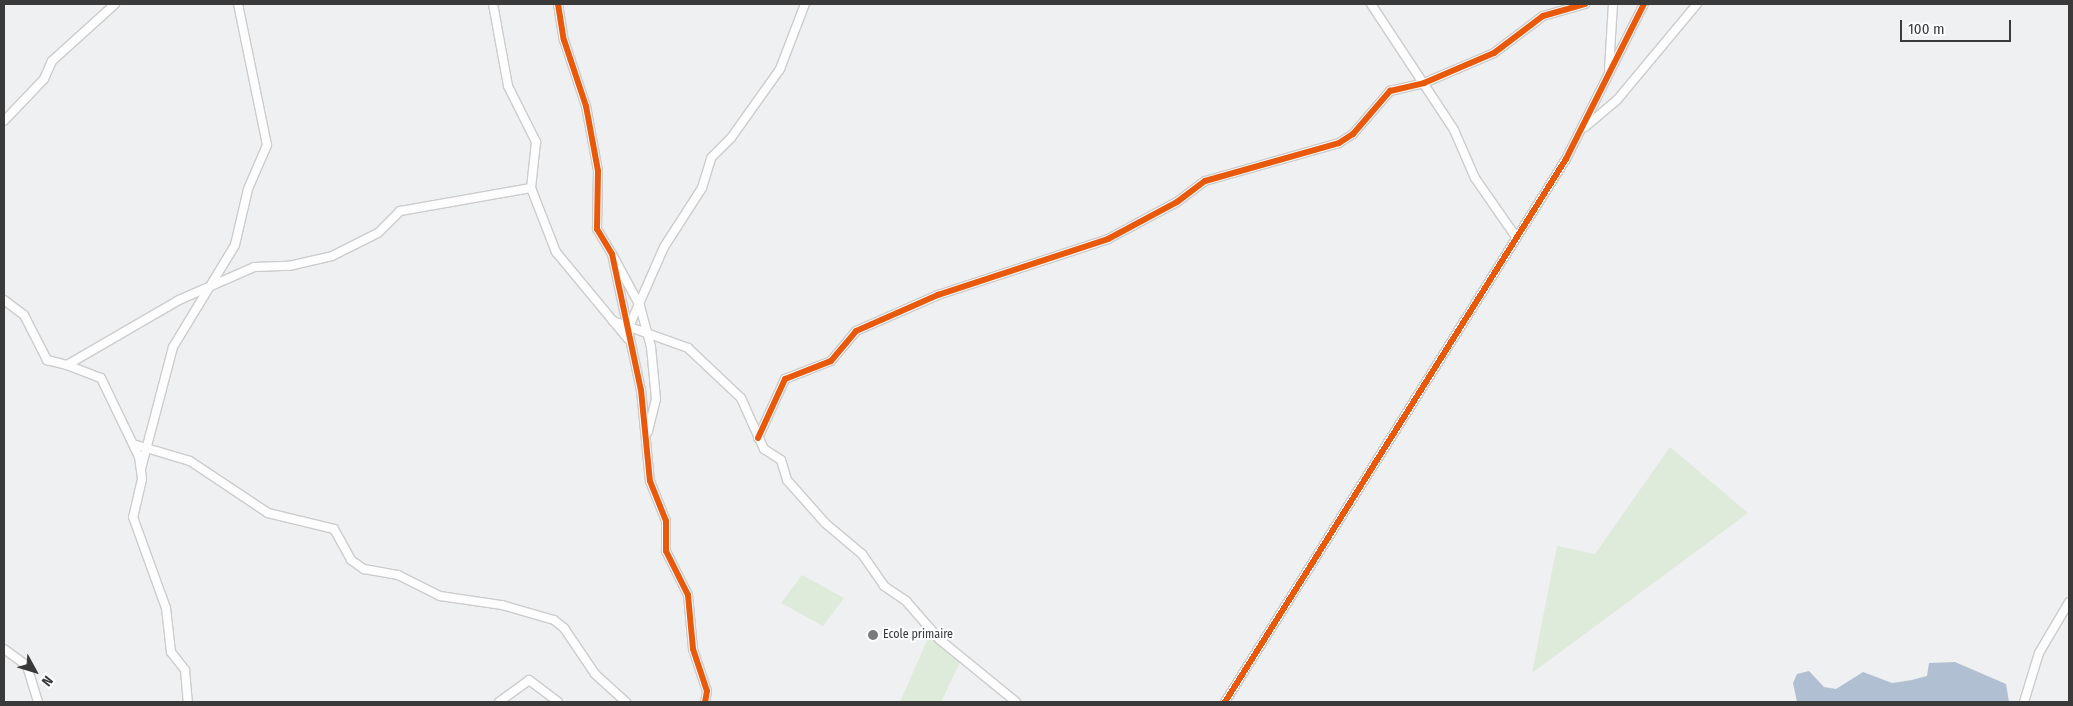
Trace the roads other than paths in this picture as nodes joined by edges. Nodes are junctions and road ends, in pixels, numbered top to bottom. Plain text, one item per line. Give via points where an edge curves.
1 (115, 4) edge
2 (238, 4) edge
3 (493, 4) edge
4 (558, 4) edge
5 (804, 4) edge
6 (1371, 4) edge
7 (1585, 4) edge
8 (1613, 4) edge
9 (1644, 4) edge
10 (1697, 4) edge
11 (1608, 75) junction
12 (1424, 83) junction
13 (4, 121) edge
14 (1581, 130) junction
15 (531, 188) junction
16 (1516, 237) junction
17 (612, 254) junction
18 (210, 286) junction
19 (4, 300) edge
20 (640, 306) junction
21 (613, 321) junction
22 (627, 327) junction
23 (646, 330) junction
24 (629, 341) junction
25 (67, 365) junction
26 (646, 436) junction
27 (758, 438) junction
28 (133, 444) junction
29 (147, 450) junction
30 (141, 469) junction
31 (2069, 602) edge
32 (4, 648) edge
33 (38, 702) edge
34 (188, 702) edge
35 (499, 702) edge
36 (558, 702) edge
37 (626, 702) edge
38 (706, 702) edge
39 (1016, 702) edge
40 (1225, 702) edge
41 (2024, 702) edge

1 - 13 street via 52,61 44,79
2 - 18 street via 267,144 248,189 235,245
3 - 15 street via 508,86 536,142
4 - 17 street via 598,171 597,229
5 - 20 street via 780,69 731,138 711,158 702,188 664,247
6 - 12 street
7 - 12 street via 1554,11 1494,53
8 - 11 street
9 - 11 street
10 - 14 street via 1617,100
11 - 14 street
12 - 16 street via 1454,130 1474,178
12 - 27 street via 1390,91 1354,134 1339,143 1205,181 1177,202 1108,239 938,295 856,331 831,361 785,380
14 - 16 street
15 - 18 street via 400,212 378,233 332,256 289,266 254,267
15 - 21 street via 556,252
16 - 40 street
17 - 20 street
17 - 22 street
18 - 25 street via 94,346
18 - 29 street via 173,347
19 - 25 street via 24,315 47,360
20 - 22 street
20 - 23 street
21 - 22 street
21 - 24 street
22 - 23 street
22 - 24 street
23 - 26 street via 656,399
23 - 27 street via 688,348 741,398
24 - 26 street
25 - 28 street via 101,378
26 - 38 street via 650,481 666,521 666,551 688,595 693,649 707,691
27 - 39 street via 781,460 787,480 824,523 862,554 884,586 906,601 940,640
28 - 29 street
28 - 30 street
29 - 30 street
29 - 37 street via 190,461 268,513 334,529 351,560 364,569 398,575 440,596 520,609 554,620 564,628 596,674
30 - 34 street via 133,517 166,608 171,652 185,670
31 - 41 street via 2039,653
32 - 33 street via 27,666
35 - 36 street via 530,680

